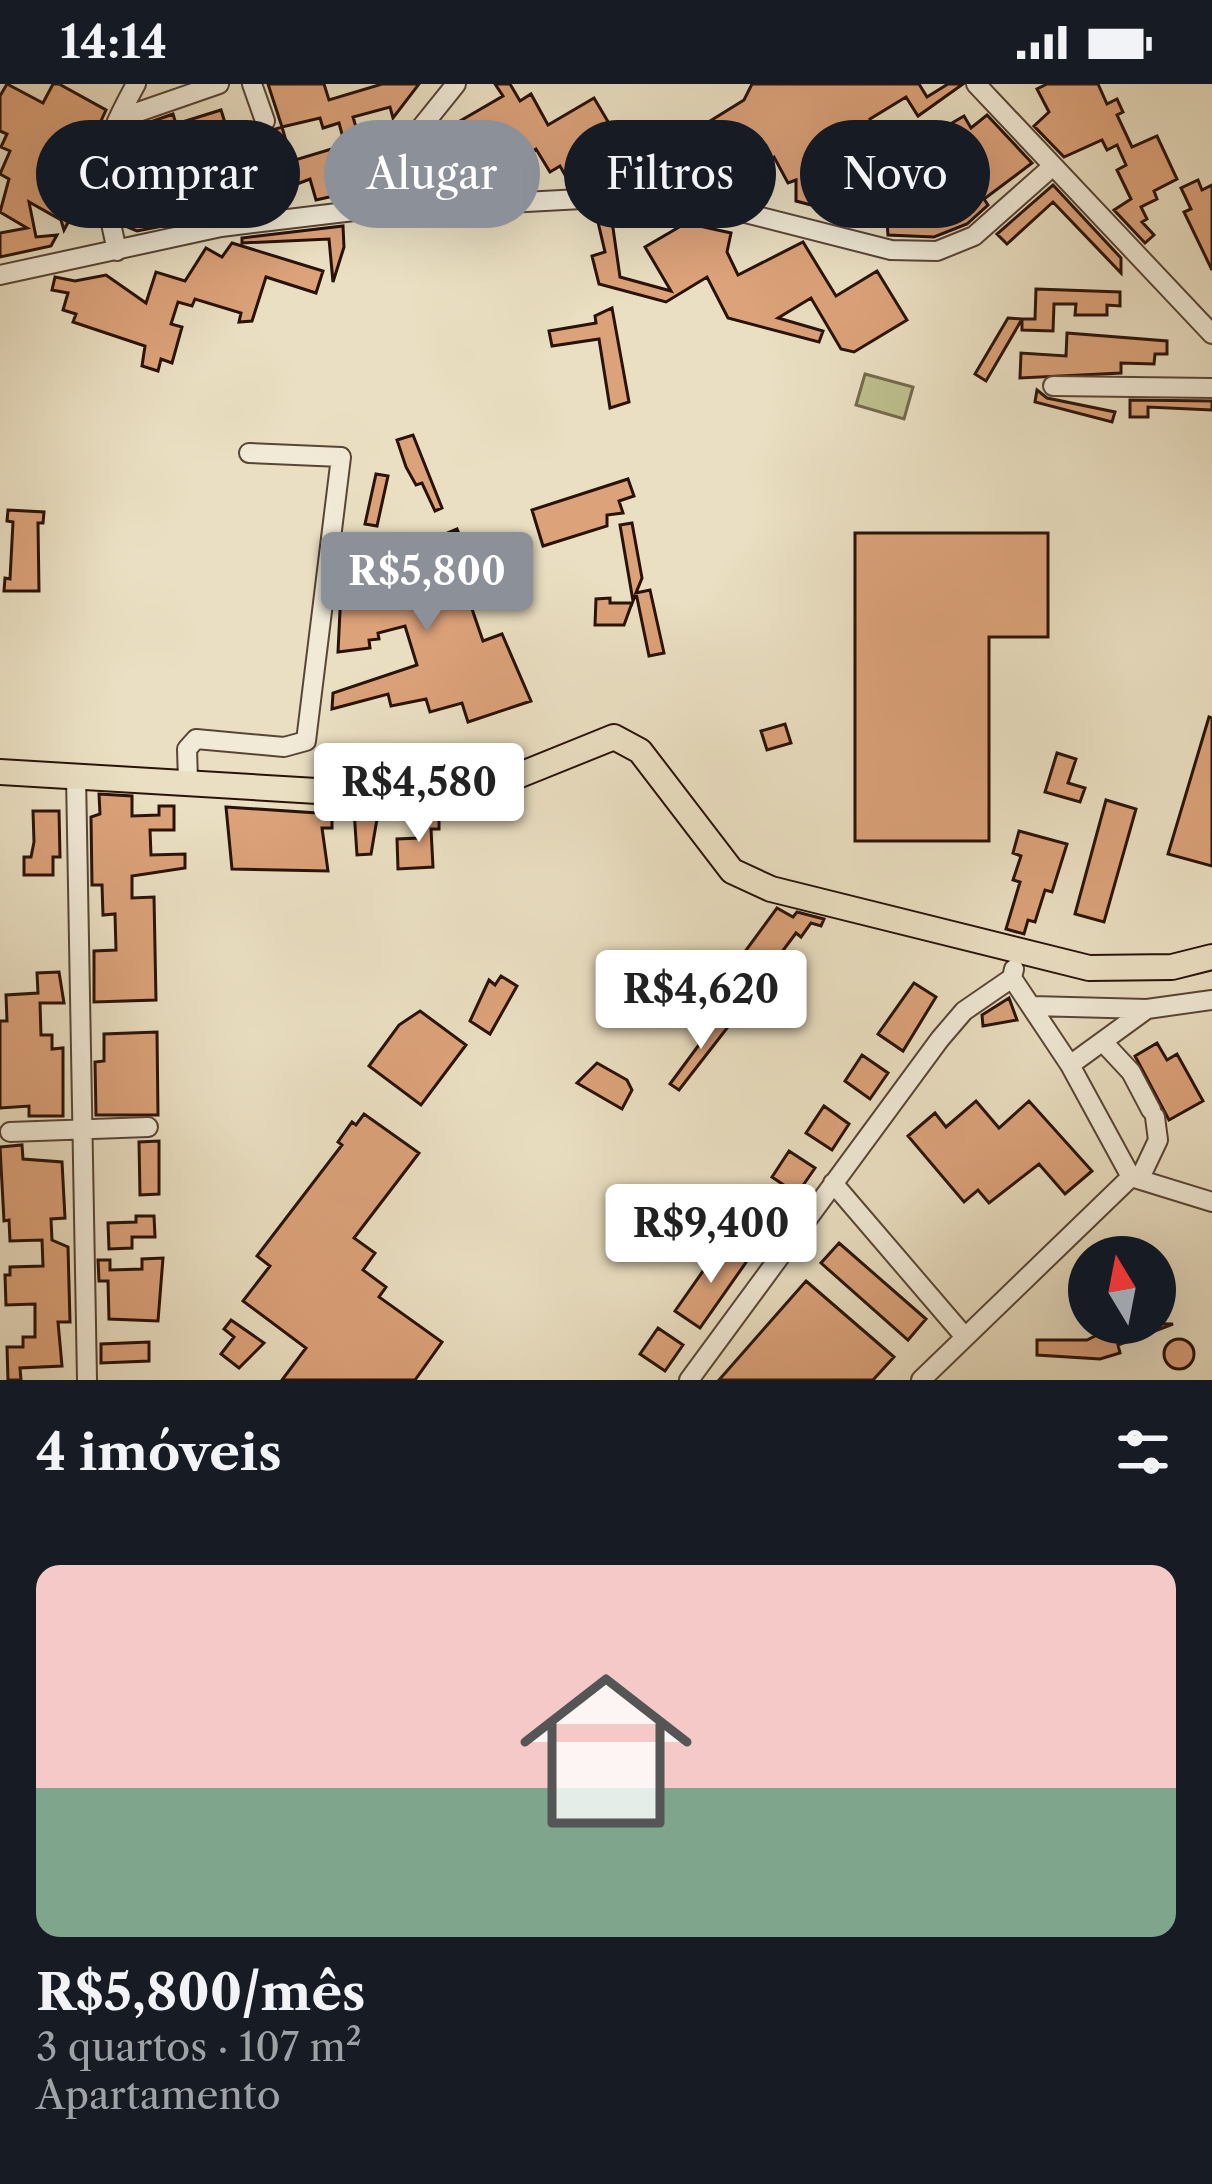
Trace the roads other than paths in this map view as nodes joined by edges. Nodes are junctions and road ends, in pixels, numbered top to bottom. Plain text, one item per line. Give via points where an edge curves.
1 (136, 84) edge
2 (219, 84) edge
3 (252, 84) edge
4 (456, 84) edge
5 (976, 84) edge
6 (118, 119) junction
7 (265, 120) edge
8 (427, 120) edge
9 (1053, 166) junction
10 (540, 202) edge
11 (324, 215) edge
12 (117, 251) junction
13 (0, 275) edge
14 (1212, 334) edge
15 (1053, 386) dead end
16 (1212, 388) edge
17 (249, 453) dead end
18 (0, 772) edge
19 (76, 776) junction
20 (188, 780) junction
21 (1212, 957) edge
22 (1015, 966) junction
23 (1212, 1000) edge
24 (1032, 1006) junction
25 (1147, 1009) junction
26 (1103, 1042) junction
27 (1070, 1065) junction
28 (148, 1126) dead end
29 (83, 1129) junction
30 (10, 1132) dead end
31 (1135, 1178) junction
32 (833, 1183) junction
33 (1212, 1202) edge
34 (965, 1337) junction
35 (87, 1380) edge
36 (689, 1380) edge
37 (921, 1380) edge

1 - 6 street
2 - 6 street
3 - 7 street
4 - 8 street
5 - 9 street
6 - 12 street via 100,167
9 - 10 street via 974,236 914,253 666,196
9 - 14 street
11 - 12 street
12 - 13 street
15 - 16 street
17 - 20 street via 341,457 305,741 196,740 188,749
18 - 19 main road
19 - 20 main road
19 - 29 street
20 - 22 main road via 434,798 500,783 603,738 626,740 714,853 750,881
21 - 22 main road via 1172,967
22 - 24 street
22 - 32 street via 940,1039
23 - 25 street
24 - 25 street
24 - 27 street
25 - 26 street
26 - 27 street
26 - 31 street via 1153,1114 1158,1140
27 - 31 street
28 - 29 street
29 - 30 street
29 - 35 street
31 - 33 street
31 - 34 street
32 - 34 street
32 - 36 street
34 - 37 street

